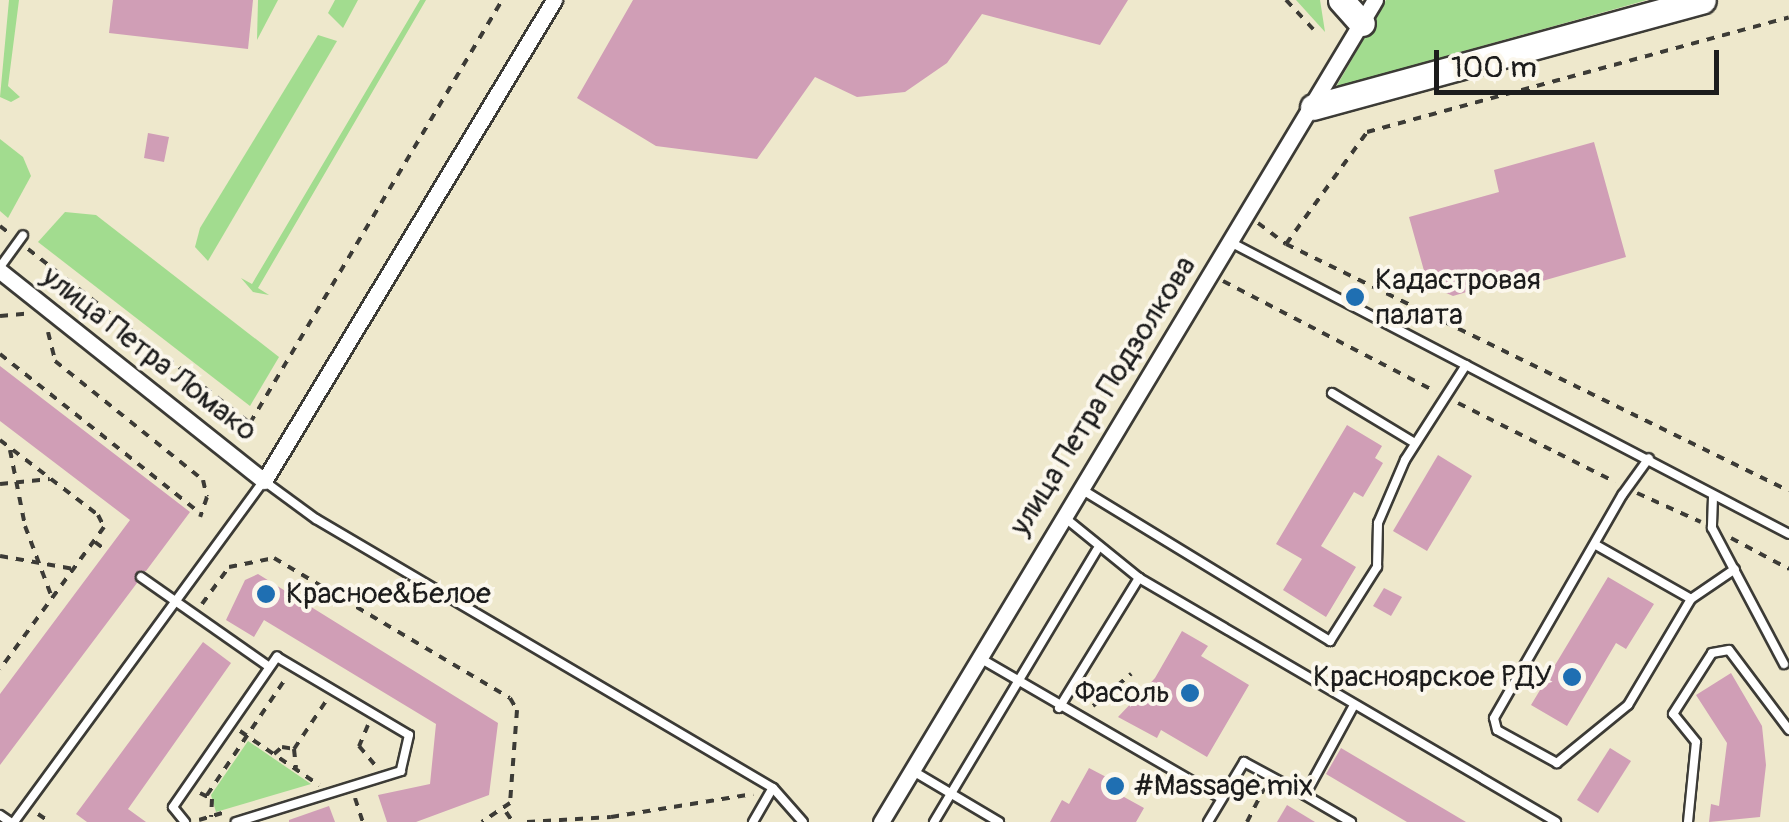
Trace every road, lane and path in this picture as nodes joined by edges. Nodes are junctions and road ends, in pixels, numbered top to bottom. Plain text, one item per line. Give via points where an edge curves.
1 (502, 0) edge
2 (554, 0) edge
3 (1286, 0) edge
4 (1341, 0) edge
5 (1375, 0) edge
6 (1703, 0) edge
7 (1789, 17) edge
8 (1362, 23) junction
9 (1313, 30) dead end
10 (1313, 108) junction
11 (1246, 215) junction
12 (0, 226) edge
13 (21, 238) junction
14 (1232, 243) junction
15 (1286, 244) junction
16 (0, 269) edge
17 (1219, 279) dead end
18 (0, 316) edge
19 (0, 354) edge
20 (1466, 365) junction
21 (1332, 393) dead end
22 (1445, 397) junction
23 (0, 440) edge
24 (1415, 444) junction
25 (9, 448) junction
26 (1649, 458) junction
27 (50, 479) junction
28 (264, 481) junction
29 (15, 483) junction
30 (0, 484) edge
31 (1078, 487) junction
32 (1627, 488) junction
33 (1789, 491) edge
34 (1713, 498) junction
35 (1061, 515) junction
36 (1712, 528) junction
37 (1789, 534) edge
38 (94, 541) junction
39 (1596, 545) junction
40 (1198, 548) dead end
41 (1097, 550) junction
42 (107, 551) dead end
43 (0, 556) edge
44 (1193, 558) junction
45 (35, 560) junction
46 (74, 569) junction
47 (1735, 569) junction
48 (1789, 569) edge
49 (141, 577) dead end
50 (1139, 578) junction
51 (52, 598) junction
52 (1692, 599) junction
53 (172, 600) junction
54 (194, 616) junction
55 (977, 656) junction
56 (1784, 664) dead end
57 (268, 666) junction
58 (0, 670) edge
59 (291, 671) dead end
60 (1131, 674) dead end
61 (1017, 683) junction
62 (317, 687) dead end
63 (332, 692) junction
64 (1354, 705) junction
65 (1059, 708) junction
66 (358, 714) dead end
67 (1078, 719) junction
68 (229, 724) junction
69 (1789, 730) edge
70 (247, 736) junction
71 (294, 749) junction
72 (274, 754) junction
73 (295, 769) junction
74 (910, 769) junction
75 (362, 770) dead end
76 (1271, 776) junction
77 (332, 779) dead end
78 (317, 784) junction
79 (299, 789) dead end
80 (773, 789) junction
81 (331, 793) junction
82 (208, 794) junction
83 (1305, 795) junction
84 (949, 796) junction
85 (1220, 798) junction
86 (190, 800) dead end
87 (246, 806) dead end
88 (506, 812) junction
89 (212, 816) junction
90 (612, 817) junction
91 (187, 818) edge
92 (6, 820) edge
93 (236, 822) edge
94 (482, 822) edge
95 (514, 822) edge
96 (527, 822) edge
97 (604, 822) edge
98 (753, 822) edge
99 (803, 822) edge
100 (880, 822) edge
101 (934, 822) edge
102 (999, 822) edge
103 (1208, 822) edge
104 (1247, 822) edge
105 (1351, 822) edge
106 (1556, 822) edge
107 (1688, 822) edge

1 - 13 path via 250,423
2 - 28 street
3 - 9 path
4 - 8 main road
5 - 8 street, улица Петра Подзолкова
6 - 10 main road
7 - 15 path via 1367,132
8 - 10 street, улица Петра Подзолкова
10 - 11 street, улица Петра Подзолкова
11 - 14 street, улица Петра Подзолкова
11 - 15 path
12 - 13 path
13 - 16 lane
14 - 20 lane
14 - 31 street, улица Петра Подзолкова
15 - 33 path
16 - 28 street, улица Петра Ломако
17 - 22 path
18 - 19 path via 24,314 51,335 55,361 203,480 208,497 201,516
20 - 22 lane
20 - 26 lane
21 - 24 lane
22 - 24 lane
22 - 32 path
23 - 25 path
24 - 44 lane via 1378,524 1377,566 1330,642
25 - 27 path
25 - 29 path
26 - 32 lane
26 - 34 lane
27 - 29 path
27 - 38 path via 98,515 104,527
28 - 53 lane
28 - 80 lane via 316,520
29 - 30 path
29 - 45 path
31 - 35 street, улица Петра Подзолкова
31 - 44 lane
32 - 36 path
32 - 39 lane
34 - 36 lane
34 - 37 lane
35 - 41 lane
35 - 55 street, улица Петра Подзолкова
36 - 47 lane
36 - 48 path
38 - 42 path
38 - 46 path
39 - 52 lane
39 - 52 lane via 1494,718 1497,730 1551,761 1564,761 1628,705
40 - 44 lane
41 - 50 lane
41 - 61 lane
43 - 45 path
45 - 46 path
45 - 51 path
46 - 51 path
47 - 52 lane
47 - 56 lane
49 - 53 lane
50 - 64 lane
50 - 65 lane
51 - 58 path
53 - 54 lane
53 - 92 lane
54 - 57 lane
54 - 88 path via 229,567 274,558 510,698 517,710
55 - 61 lane
55 - 74 street, улица Петра Подзолкова
57 - 63 lane via 282,658
57 - 68 lane
59 - 70 path
60 - 67 path
61 - 65 lane
61 - 84 lane
62 - 63 path
63 - 71 path
63 - 81 lane via 402,730 410,742 406,769
64 - 83 lane
64 - 106 lane
65 - 67 lane
66 - 75 path via 372,723 359,739 362,752 378,762
67 - 85 lane
68 - 70 path
68 - 91 lane via 173,807
69 - 107 lane via 1728,650 1712,653 1674,714 1696,742
70 - 72 path
70 - 82 path
71 - 72 path
71 - 73 path
72 - 73 path
73 - 78 path
74 - 84 lane
74 - 100 street, улица Петра Подзолкова
76 - 83 lane
76 - 85 lane via 1244,762
76 - 104 path
77 - 78 path
78 - 79 path
78 - 81 path
80 - 90 path
80 - 98 lane
80 - 99 lane
81 - 93 lane
82 - 86 path
82 - 89 path via 215,804
83 - 105 lane
84 - 101 lane
84 - 102 lane
85 - 103 lane
87 - 89 path
88 - 94 path
88 - 95 path
89 - 91 path
90 - 96 path
90 - 97 path

